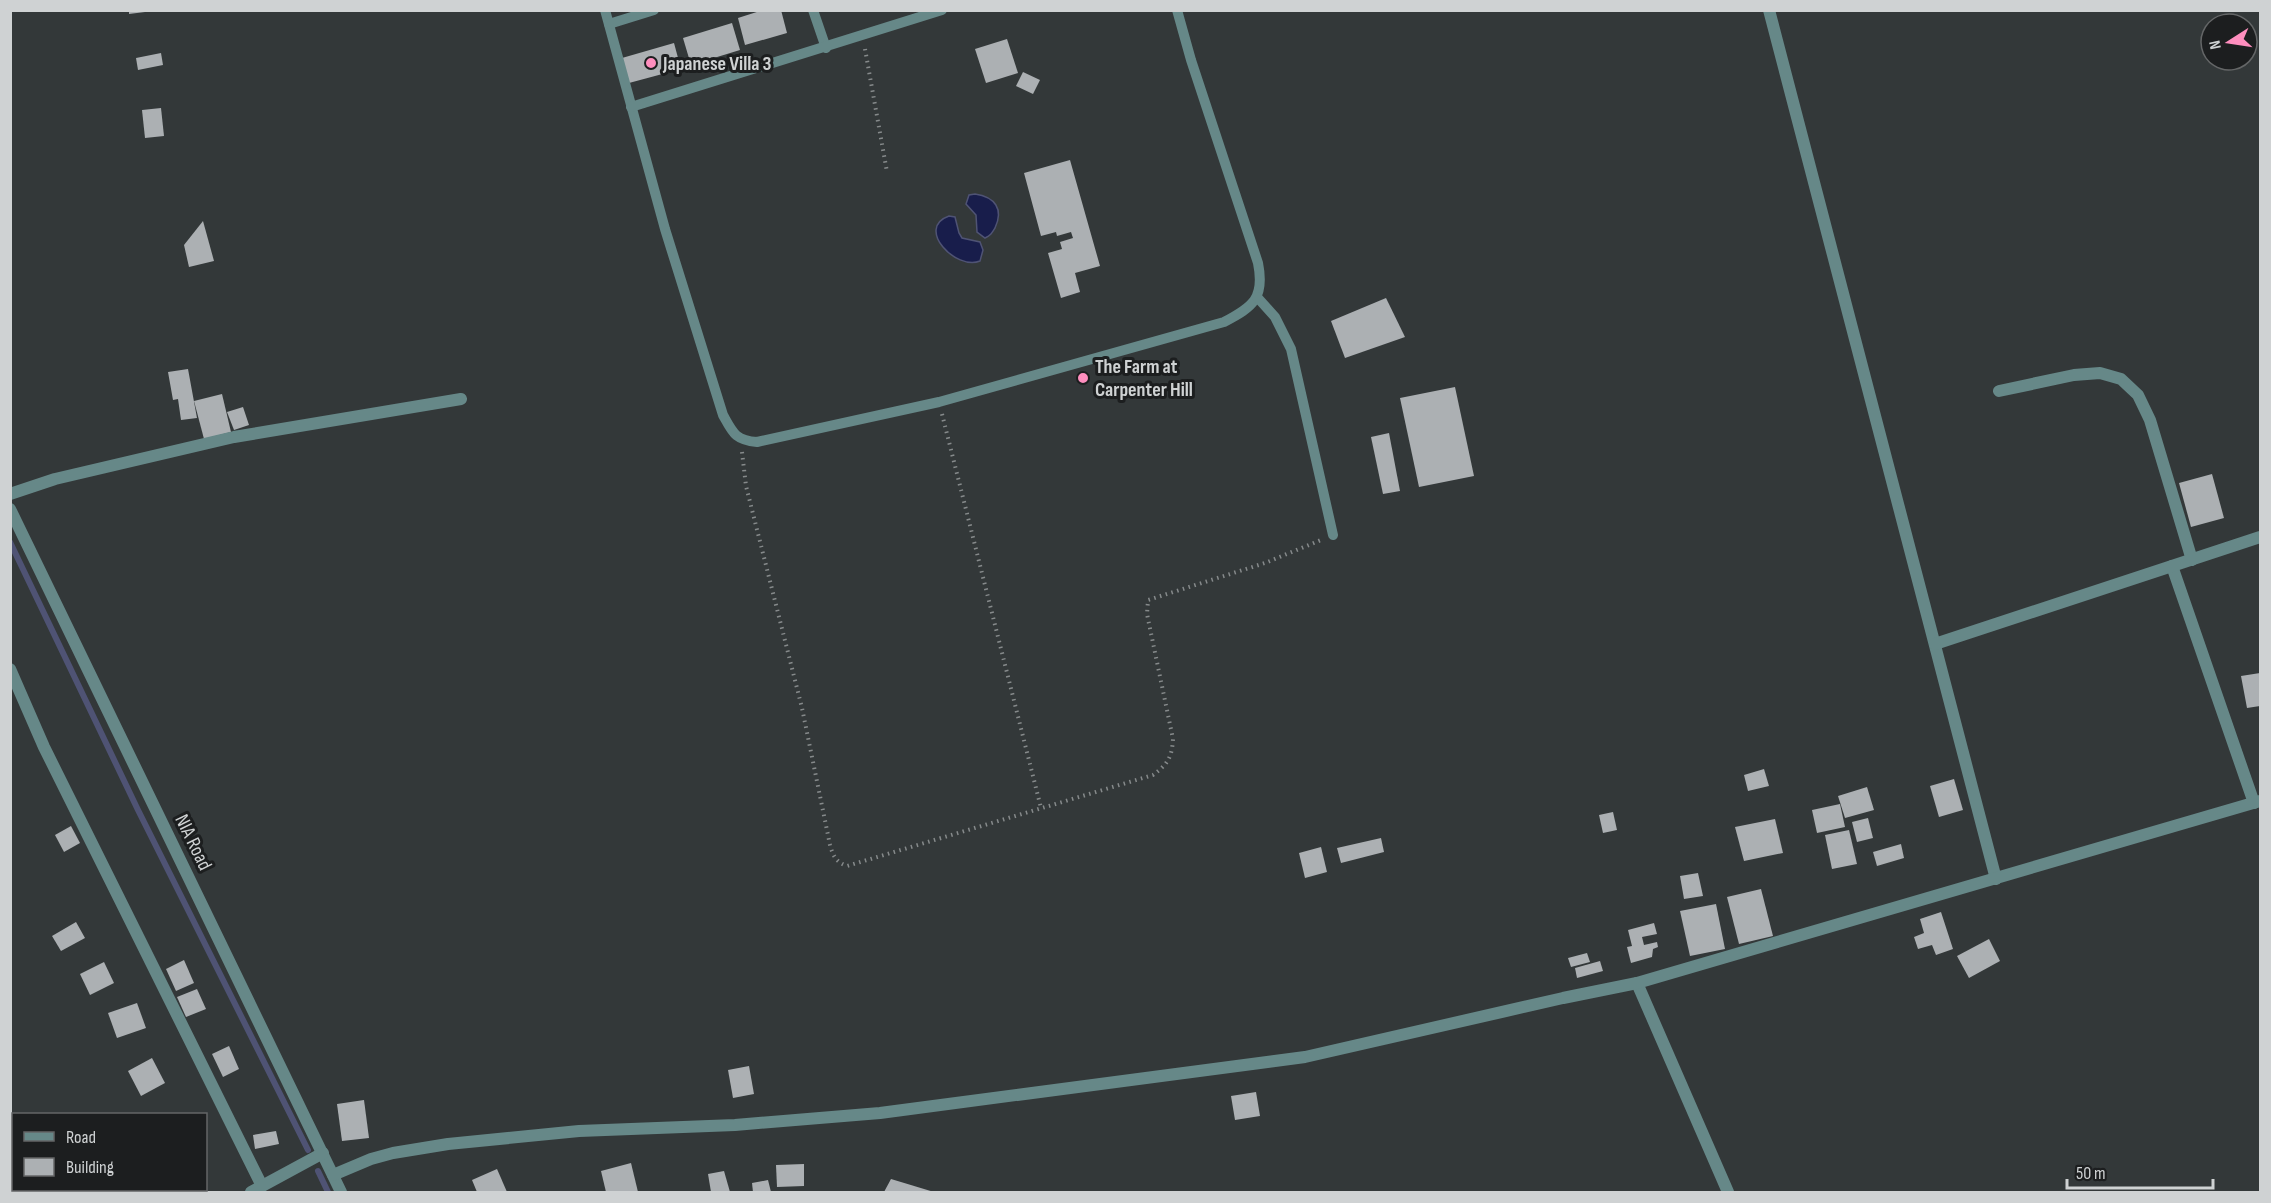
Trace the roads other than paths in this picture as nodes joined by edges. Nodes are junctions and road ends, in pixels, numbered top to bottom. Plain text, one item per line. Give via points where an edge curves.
1 (605, 10) edge
2 (654, 10) edge
3 (813, 10) edge
4 (942, 10) edge
5 (1177, 10) edge
6 (1769, 10) edge
7 (609, 24) junction
8 (826, 48) junction
9 (632, 107) junction
10 (1257, 297) junction
11 (1999, 391) dead end
12 (461, 399) dead end
13 (10, 494) edge
14 (10, 509) edge
15 (1333, 535) road end
16 (2260, 537) edge
17 (2192, 560) junction
18 (2172, 566) junction
19 (1935, 644) junction
20 (10, 669) edge
21 (2257, 802) edge
22 (1996, 879) junction
23 (1637, 983) junction
24 (323, 1153) junction
25 (333, 1175) junction
26 (256, 1190) edge
27 (341, 1192) edge
28 (1728, 1192) edge

1 - 7 lane
2 - 7 lane
3 - 8 lane
4 - 8 lane
5 - 10 lane via 1258,263 1261,279
6 - 19 street
7 - 9 lane
8 - 9 lane
9 - 10 lane via 723,415 732,432 742,440 774,440 939,402 1224,322 1246,310
10 - 15 lane via 1275,316 1291,349
11 - 17 street via 2074,375 2100,373 2121,379 2138,395 2150,420
12 - 13 street via 234,437 55,479
14 - 24 street, NIA Road
16 - 17 street
17 - 18 street
18 - 19 street
18 - 21 street
19 - 22 street
20 - 26 street
21 - 22 street
22 - 23 street
23 - 25 street via 1305,1057 880,1113 711,1127 579,1131 448,1144 393,1153
23 - 28 street
24 - 25 street, NIA Road
24 - 26 street
25 - 27 street, NIA Road

